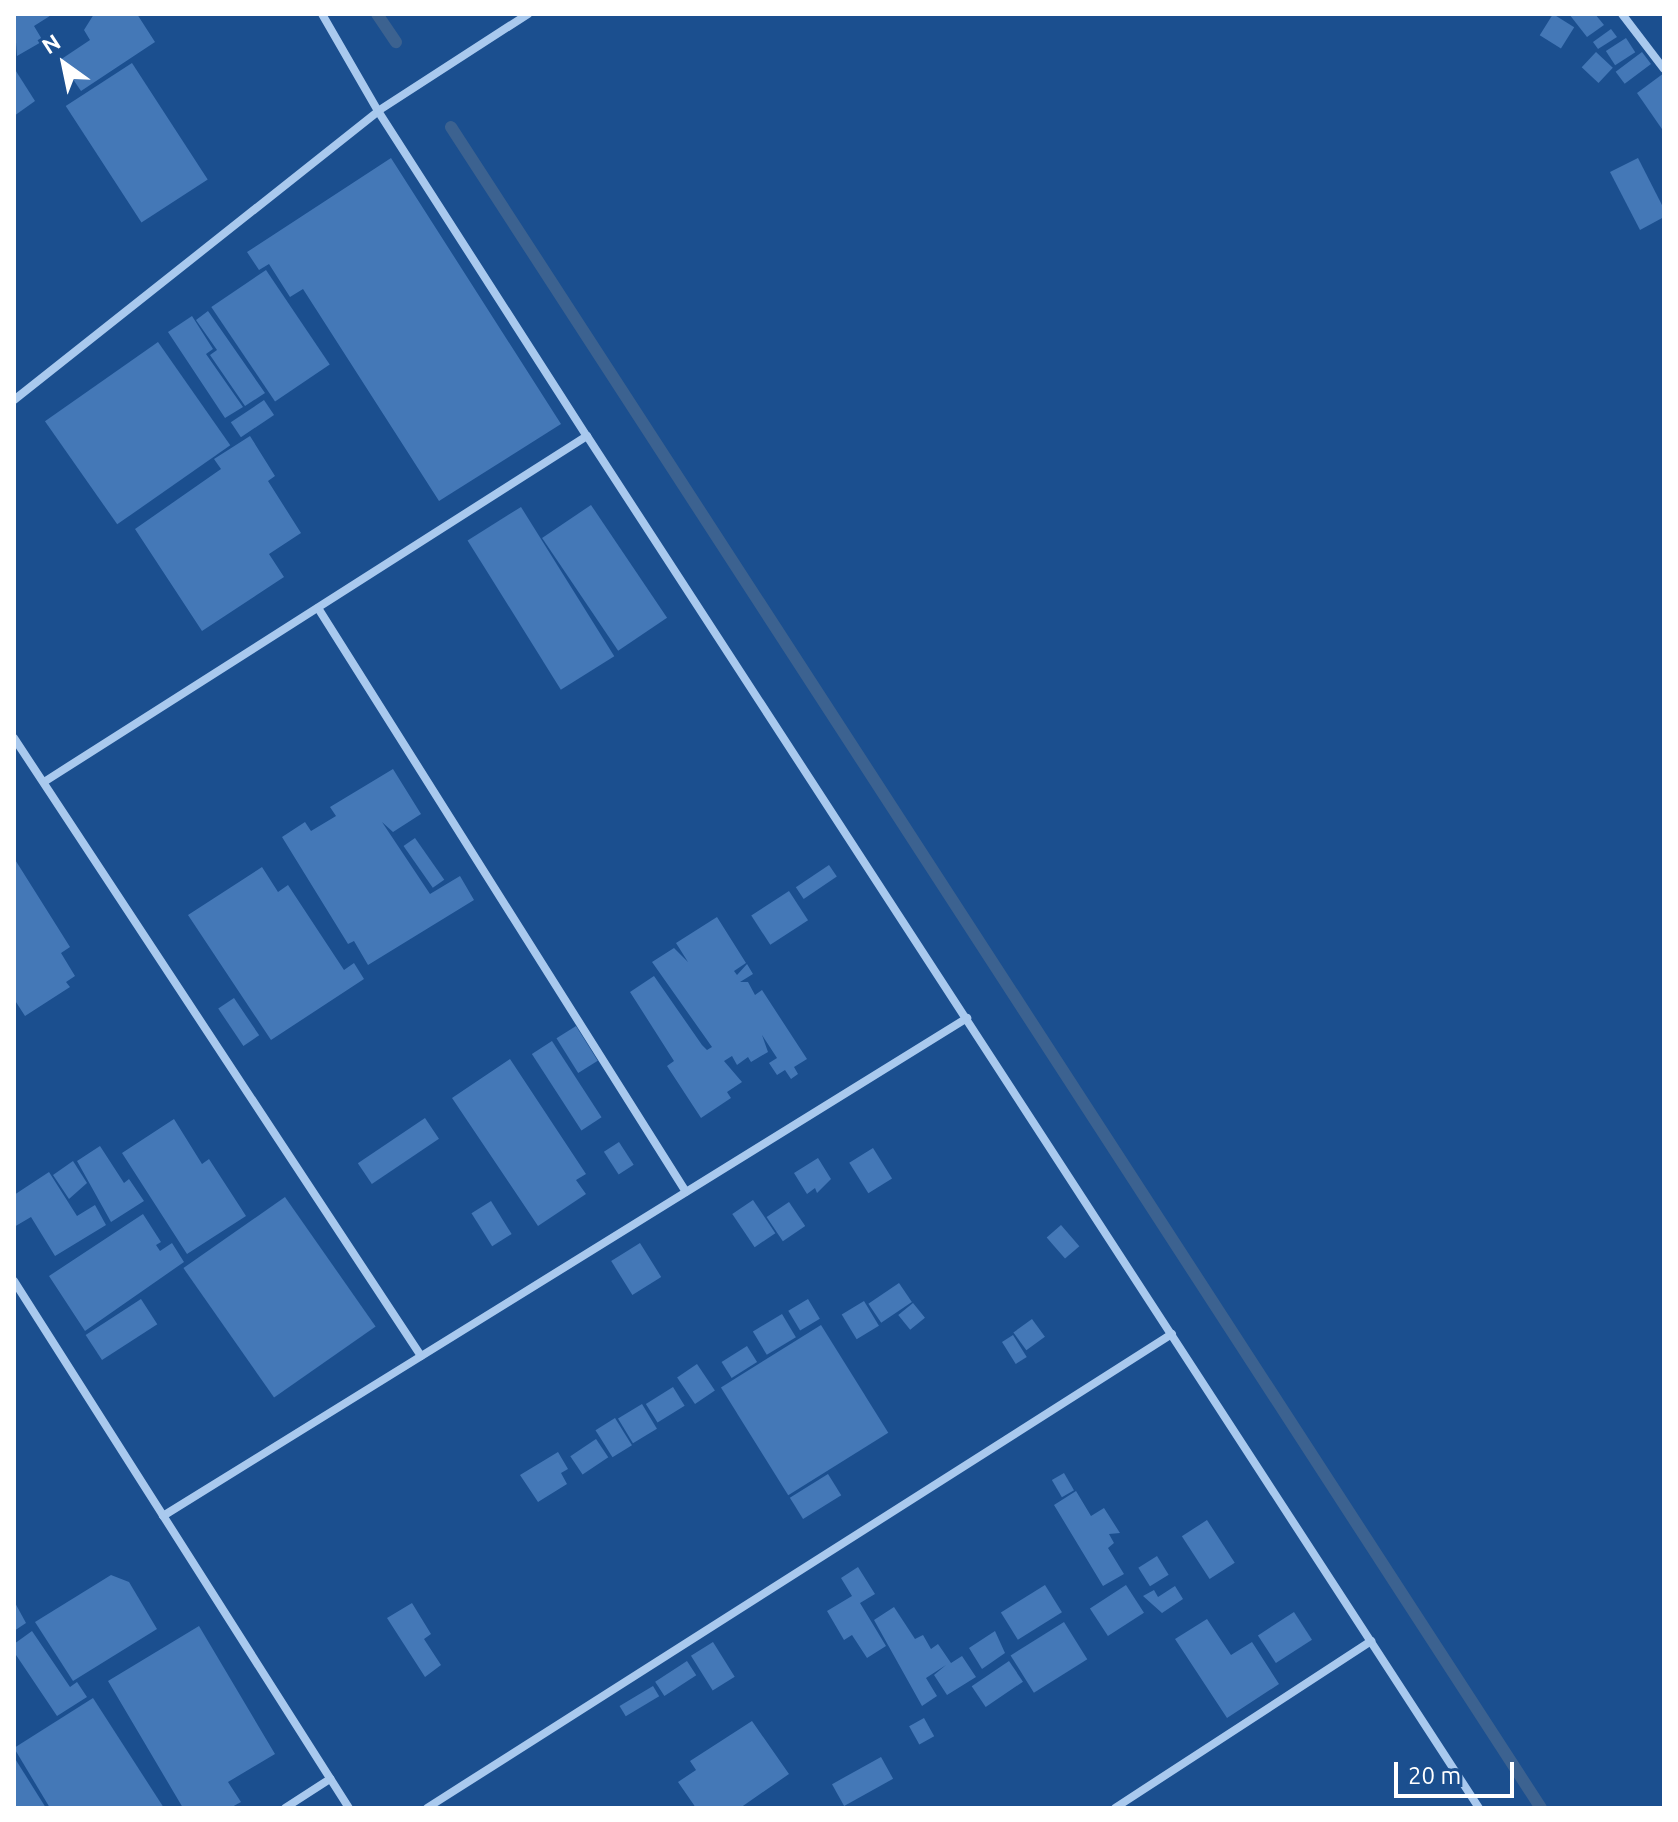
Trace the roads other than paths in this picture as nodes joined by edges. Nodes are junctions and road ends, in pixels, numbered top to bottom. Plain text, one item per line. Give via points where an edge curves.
1 (322, 14) edge
2 (528, 14) edge
3 (1622, 14) edge
4 (1664, 69) edge
5 (378, 111) junction
6 (14, 400) edge
7 (587, 436) junction
8 (318, 608) junction
9 (14, 738) edge
10 (44, 782) junction
11 (967, 1018) junction
12 (686, 1192) junction
13 (14, 1281) edge
14 (1172, 1334) junction
15 (421, 1356) junction
16 (163, 1516) junction
17 (1371, 1641) junction
18 (330, 1779) junction
19 (285, 1808) edge
20 (349, 1808) edge
21 (427, 1808) edge
22 (1115, 1808) edge
23 (1479, 1808) edge

1 - 5 street
2 - 5 street
3 - 4 street
5 - 6 street
5 - 7 street
7 - 8 street
7 - 11 street
8 - 10 street
8 - 12 street
9 - 10 street
10 - 15 street
11 - 12 street
11 - 14 street
12 - 15 street
13 - 16 street
14 - 17 street
14 - 21 street
15 - 16 street
16 - 18 street
17 - 22 street
17 - 23 street
18 - 19 street
18 - 20 street

